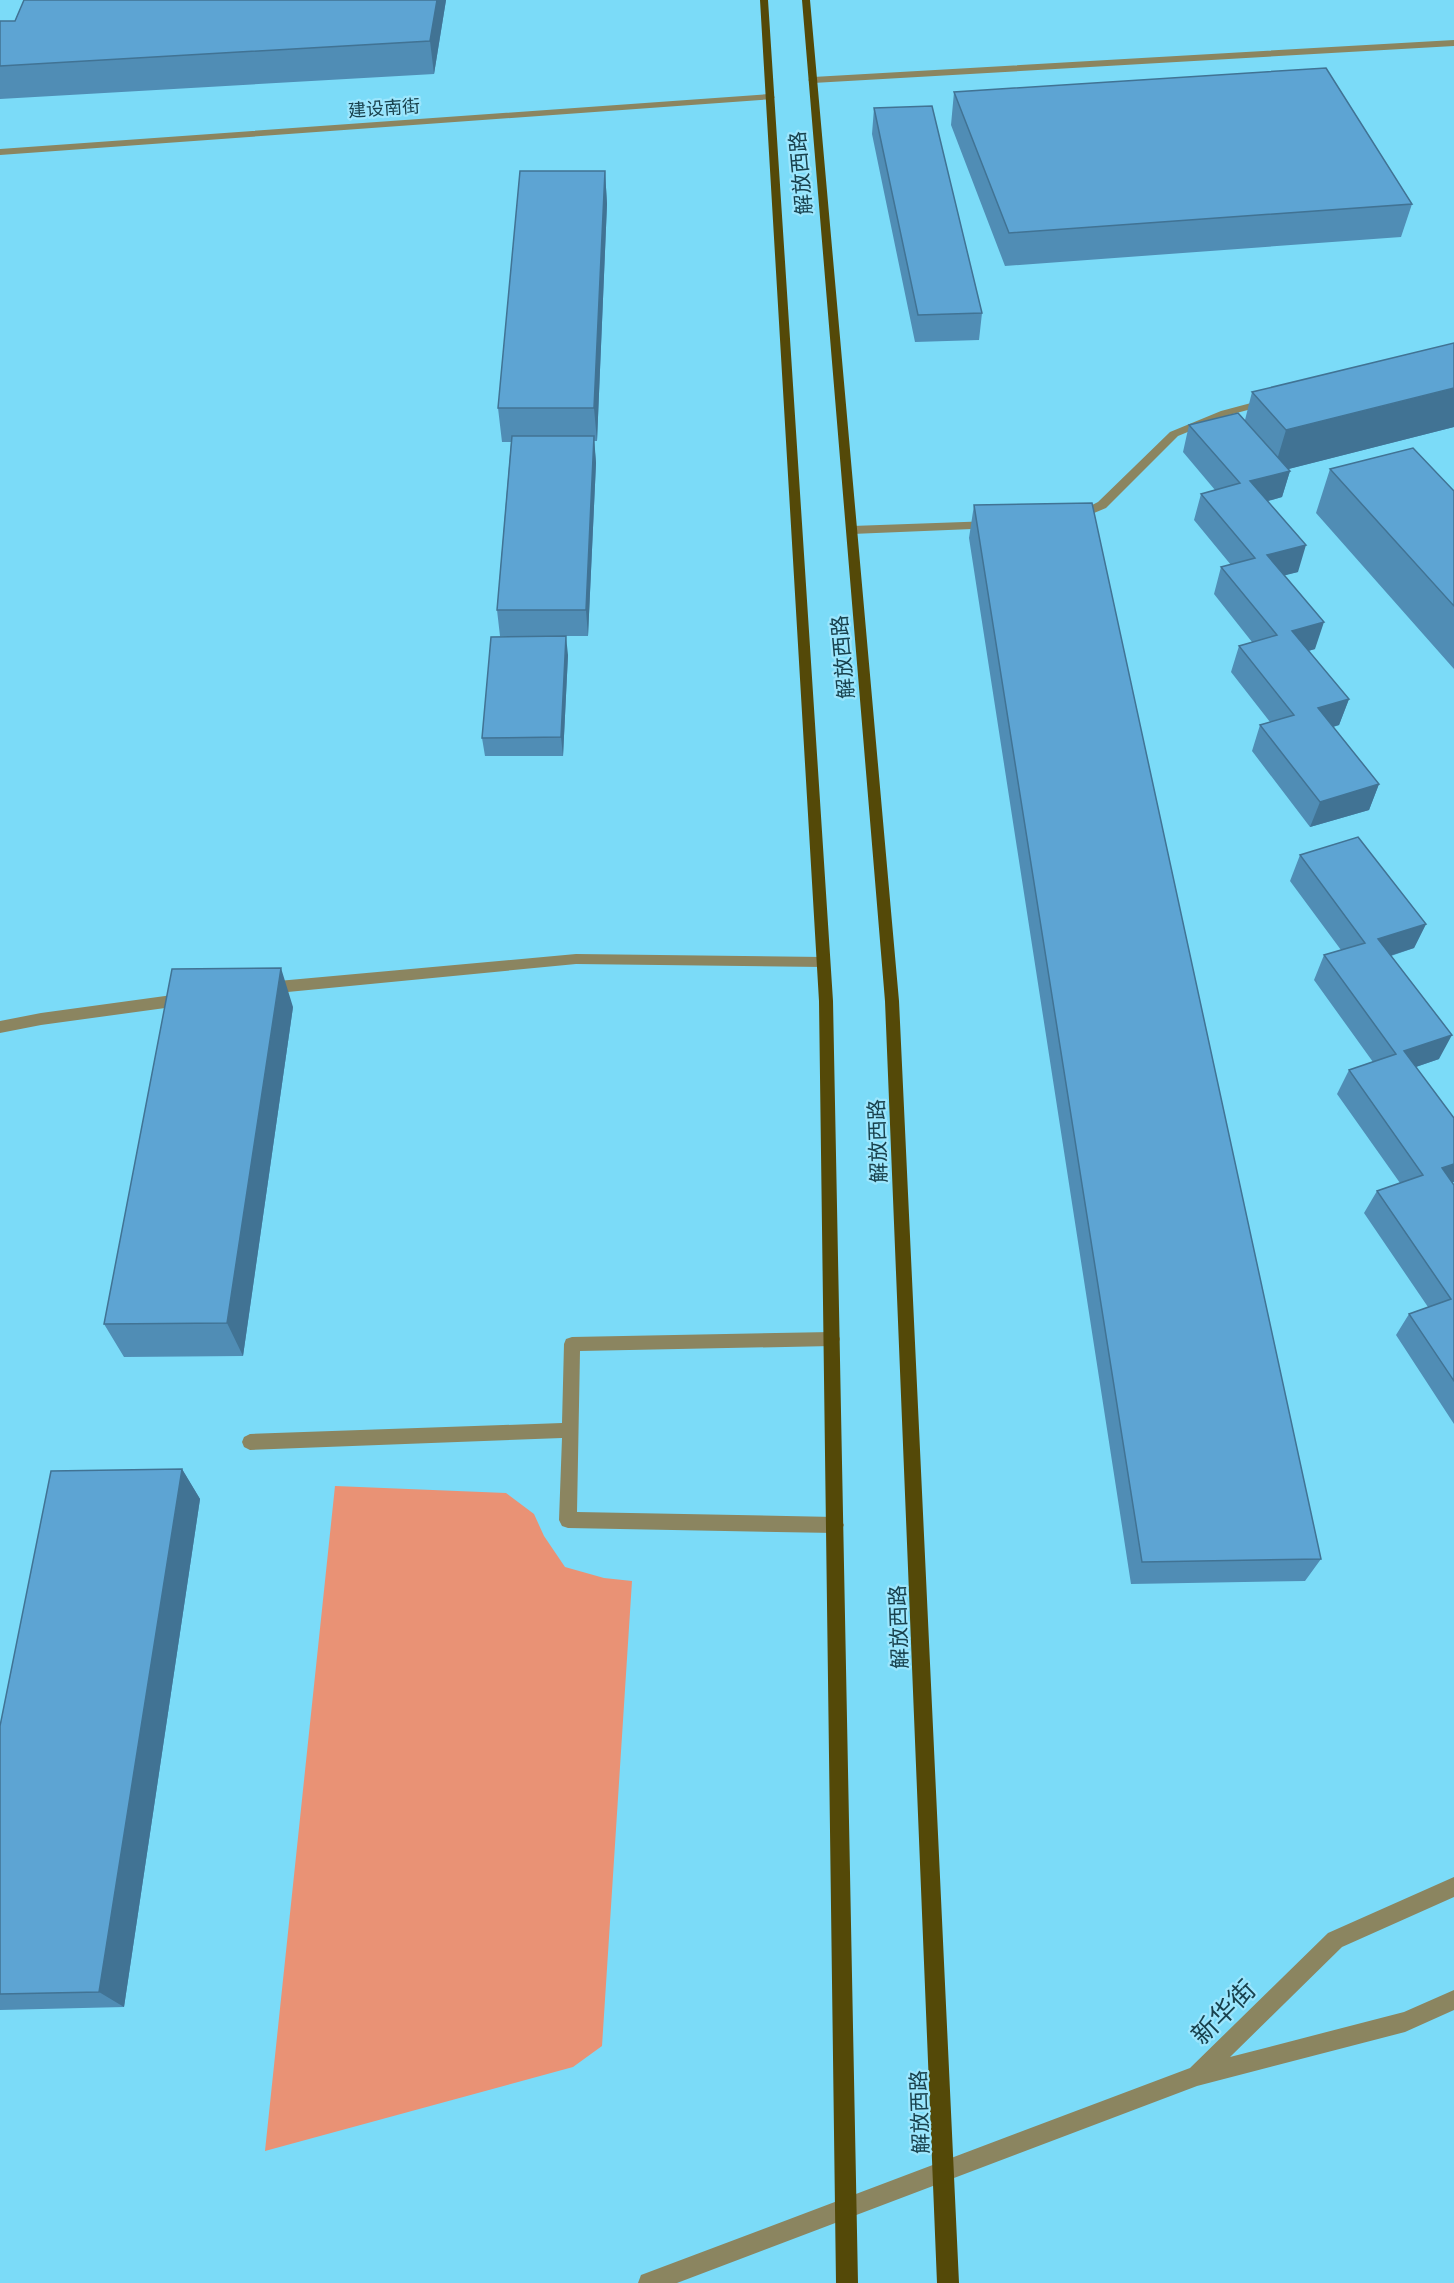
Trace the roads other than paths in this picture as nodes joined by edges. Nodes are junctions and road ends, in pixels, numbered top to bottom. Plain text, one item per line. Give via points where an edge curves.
1 (764, 0) edge
2 (806, 0) edge
3 (1454, 43) edge
4 (813, 80) junction
5 (770, 97) junction
6 (0, 152) edge
7 (1280, 398) edge
8 (1065, 522) edge
9 (1006, 524) edge
10 (852, 530) junction
11 (824, 962) junction
12 (257, 990) edge
13 (200, 997) edge
14 (0, 1027) edge
15 (832, 1339) junction
16 (570, 1430) junction
17 (250, 1442) dead end
18 (835, 1525) junction
19 (1454, 1887) edge
20 (1454, 2000) edge
21 (1197, 2076) junction
22 (943, 2173) junction
23 (846, 2209) junction
24 (649, 2283) edge
25 (847, 2283) edge
26 (948, 2283) edge

1 - 5 main road, 解放西路
2 - 4 main road, 解放西路
3 - 4 street
4 - 10 main road, 解放西路
5 - 6 street, 建设南街
5 - 11 main road, 解放西路
7 - 8 street via 1226,413 1174,434 1102,505
9 - 10 street
10 - 22 main road, 解放西路 via 892,1001
11 - 12 street via 576,959
11 - 15 main road, 解放西路
13 - 14 street
15 - 16 street via 572,1344
15 - 18 main road, 解放西路
16 - 17 street
16 - 18 street via 568,1520
18 - 23 main road, 解放西路
19 - 21 street, 新华街 via 1335,1940
20 - 21 street, 新华街 via 1405,2022
21 - 22 street
22 - 23 street
22 - 26 main road, 解放西路
23 - 24 street
23 - 25 main road, 解放西路

